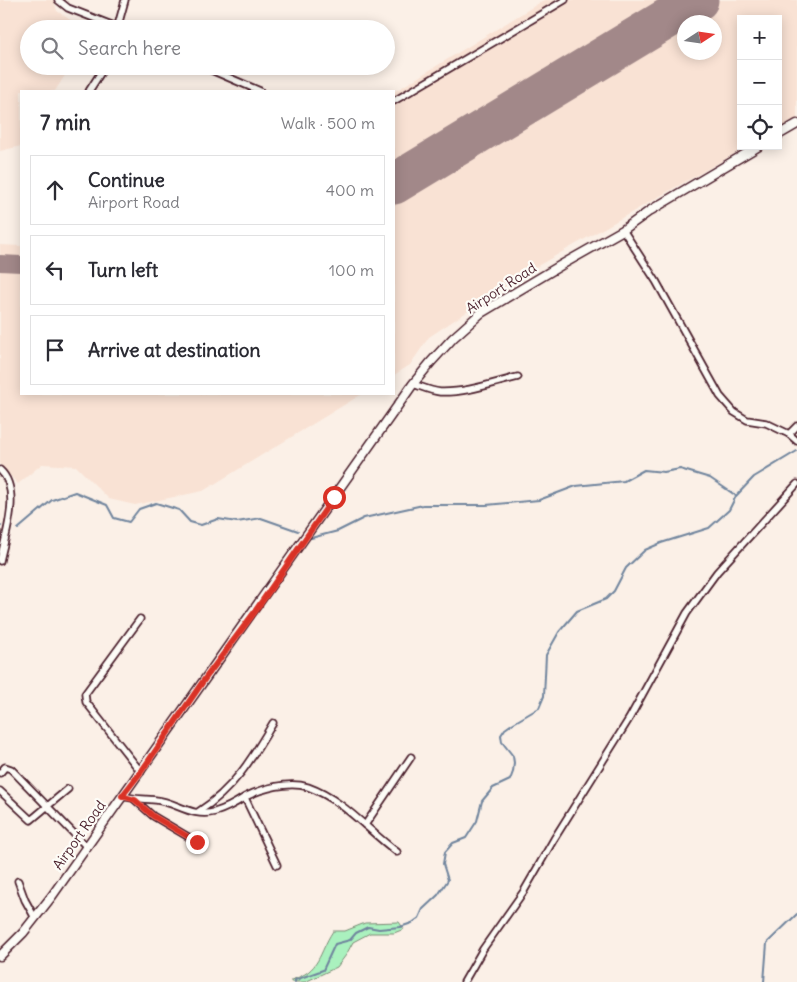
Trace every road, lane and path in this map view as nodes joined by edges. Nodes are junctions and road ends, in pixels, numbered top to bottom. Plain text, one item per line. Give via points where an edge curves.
1 (58, 0) edge
2 (125, 0) edge
3 (565, 0) edge
4 (97, 20) edge
5 (120, 20) edge
6 (99, 75) edge
7 (223, 75) edge
8 (90, 90) edge
9 (258, 90) edge
10 (395, 100) edge
11 (797, 124) edge
12 (782, 133) edge
13 (752, 150) edge
14 (623, 230) junction
15 (518, 377) dead end
16 (413, 384) junction
17 (797, 426) edge
18 (789, 434) junction
19 (797, 442) edge
20 (0, 470) edge
21 (797, 484) edge
22 (0, 561) edge
23 (140, 619) dead end
24 (273, 723) dead end
25 (411, 757) dead end
26 (141, 772) junction
27 (0, 773) edge
28 (68, 789) dead end
29 (0, 791) edge
30 (122, 796) junction
31 (245, 798) junction
32 (135, 800) junction
33 (48, 807) junction
34 (198, 812) junction
35 (365, 825) junction
36 (197, 842) dead end
37 (86, 846) junction
38 (396, 852) dead end
39 (277, 865) dead end
40 (18, 881) dead end
41 (35, 918) junction
42 (0, 956) edge
43 (464, 982) edge

1 - 4 street via 68,8
2 - 5 street
3 - 10 street
6 - 8 street
7 - 9 street
11 - 12 street
13 - 14 street, Airport Road
14 - 16 street, Airport Road via 481,313
14 - 18 street via 728,406 747,420 766,423
15 - 16 street via 452,391 430,390
16 - 26 street, Airport Road
17 - 18 street
18 - 19 street
20 - 22 street via 9,484 12,497
21 - 43 street via 717,572 687,613 629,719
23 - 26 street via 85,694 86,702
24 - 34 street via 235,782
25 - 35 street
26 - 30 street, Airport Road
27 - 33 street via 9,767
28 - 33 street
29 - 33 street via 32,820
30 - 32 street
30 - 37 street, Airport Road
31 - 34 street via 215,812
31 - 35 street via 277,786 304,786 332,799
31 - 39 street
32 - 34 street via 157,800 189,812
32 - 36 street via 153,816
33 - 37 street
35 - 38 street
37 - 41 street, Airport Road
40 - 41 street
41 - 42 street, Airport Road

